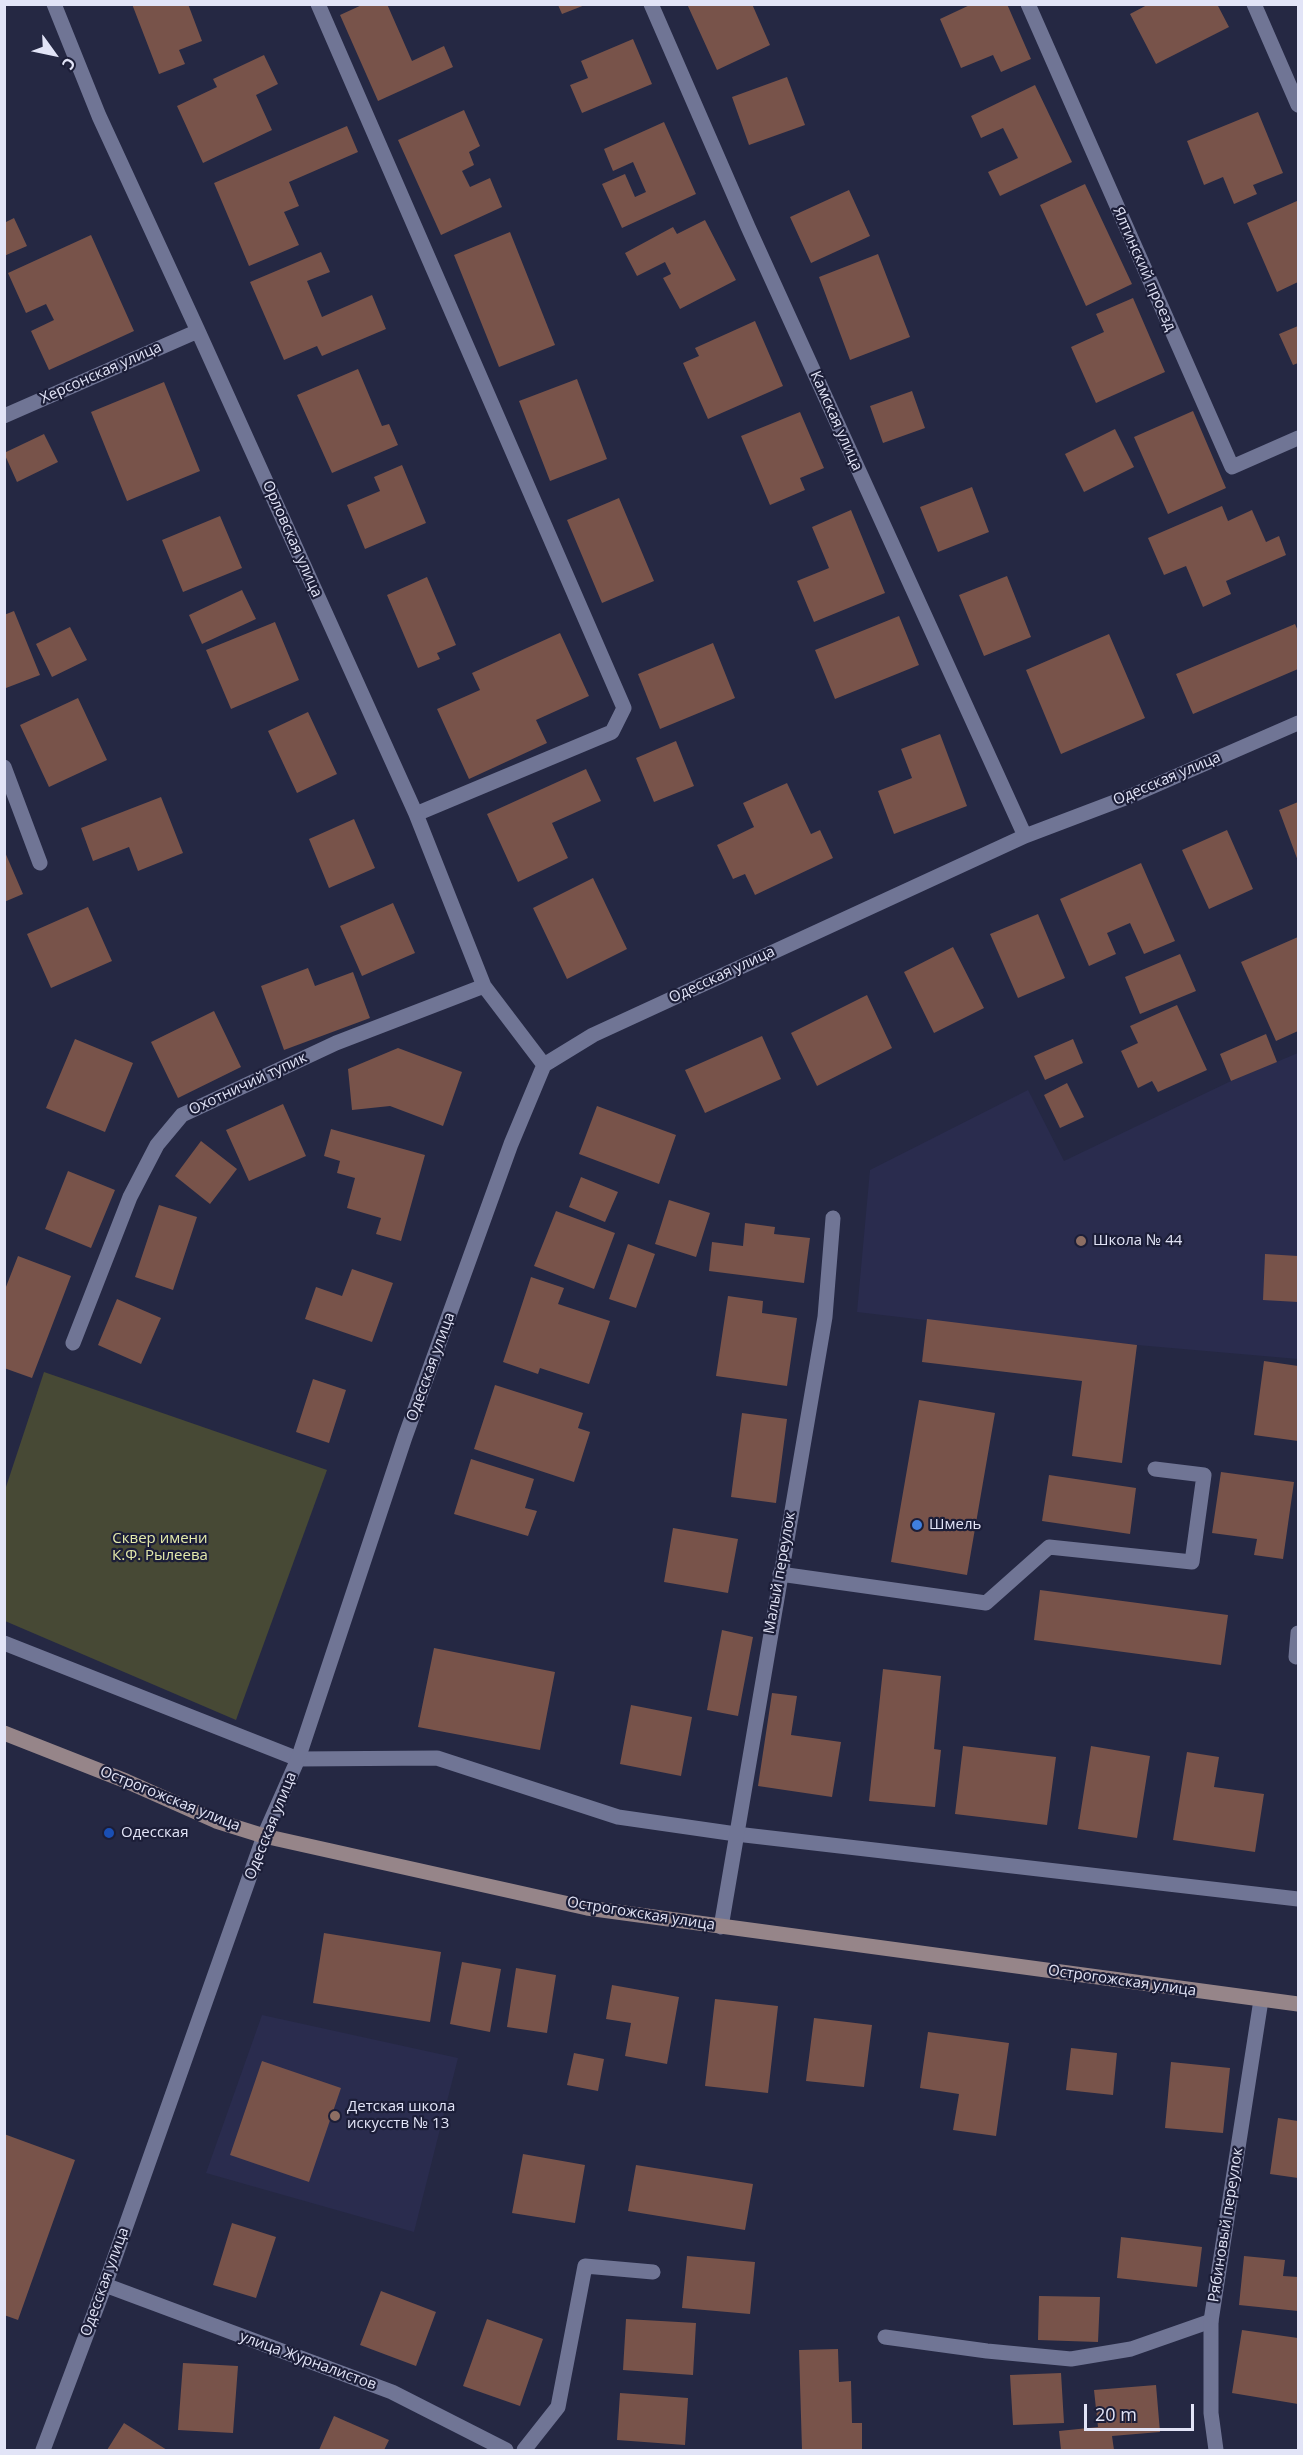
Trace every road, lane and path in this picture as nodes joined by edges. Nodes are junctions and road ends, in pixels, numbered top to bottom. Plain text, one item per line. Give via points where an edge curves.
1 (54, 4) edge
2 (318, 4) edge
3 (651, 4) edge
4 (1028, 4) edge
5 (1254, 4) edge
6 (1299, 105) edge
7 (198, 331) junction
8 (4, 416) edge
9 (1299, 438) edge
10 (1299, 723) edge
11 (4, 768) edge
12 (416, 814) junction
13 (1025, 836) junction
14 (40, 863) dead end
15 (484, 986) junction
16 (544, 1065) junction
17 (833, 1218) dead end
18 (73, 1343) dead end
19 (1155, 1469) dead end
20 (780, 1574) junction
21 (1299, 1633) edge
22 (4, 1643) edge
23 (1296, 1657) dead end
24 (4, 1733) edge
25 (298, 1759) junction
26 (736, 1834) junction
27 (264, 1836) junction
28 (1299, 1899) edge
29 (721, 1927) junction
30 (1261, 2000) junction
31 (1299, 2004) edge
32 (653, 2272) dead end
33 (105, 2285) junction
34 (1212, 2321) junction
35 (885, 2337) dead end
36 (43, 2451) edge
37 (506, 2451) edge
38 (524, 2451) edge
39 (1216, 2451) edge

1 - 7 street, Орловская улица via 99,116
2 - 12 street via 624,708 612,732
3 - 13 street, Камская улица
4 - 9 street, Ялтинский проезд via 1232,467
5 - 6 street
7 - 8 street, Херсонская улица
7 - 12 street, Орловская улица
10 - 13 street, Одесская улица via 1133,795
11 - 14 street
12 - 15 street, Орловская улица
13 - 16 street, Одесская улица via 593,1035
15 - 16 street, Орловская улица
15 - 18 street, Охотничий тупик via 336,1043 182,1115 157,1145 130,1197
16 - 25 street, Одесская улица via 511,1144 405,1437
17 - 20 street, Малый переулок via 825,1317
19 - 20 street via 1204,1476 1192,1562 1049,1547 986,1603
20 - 26 street, Малый переулок
21 - 23 street
22 - 25 street
24 - 27 street, Острогожская улица via 126,1780 216,1821
25 - 26 street via 437,1758 618,1817
25 - 27 street, Одесская улица
26 - 28 street
26 - 29 street, Малый переулок
27 - 29 street, Острогожская улица via 587,1908
27 - 33 street, Одесская улица
29 - 30 street, Острогожская улица
30 - 31 street, Острогожская улица
30 - 34 street, Рябиновый переулок
32 - 38 street via 585,2266 558,2407
33 - 36 street, Одесская улица
33 - 37 street, улица Журналистов via 392,2392
34 - 35 street via 1131,2349 1071,2359
34 - 39 street, Рябиновый переулок via 1211,2413

